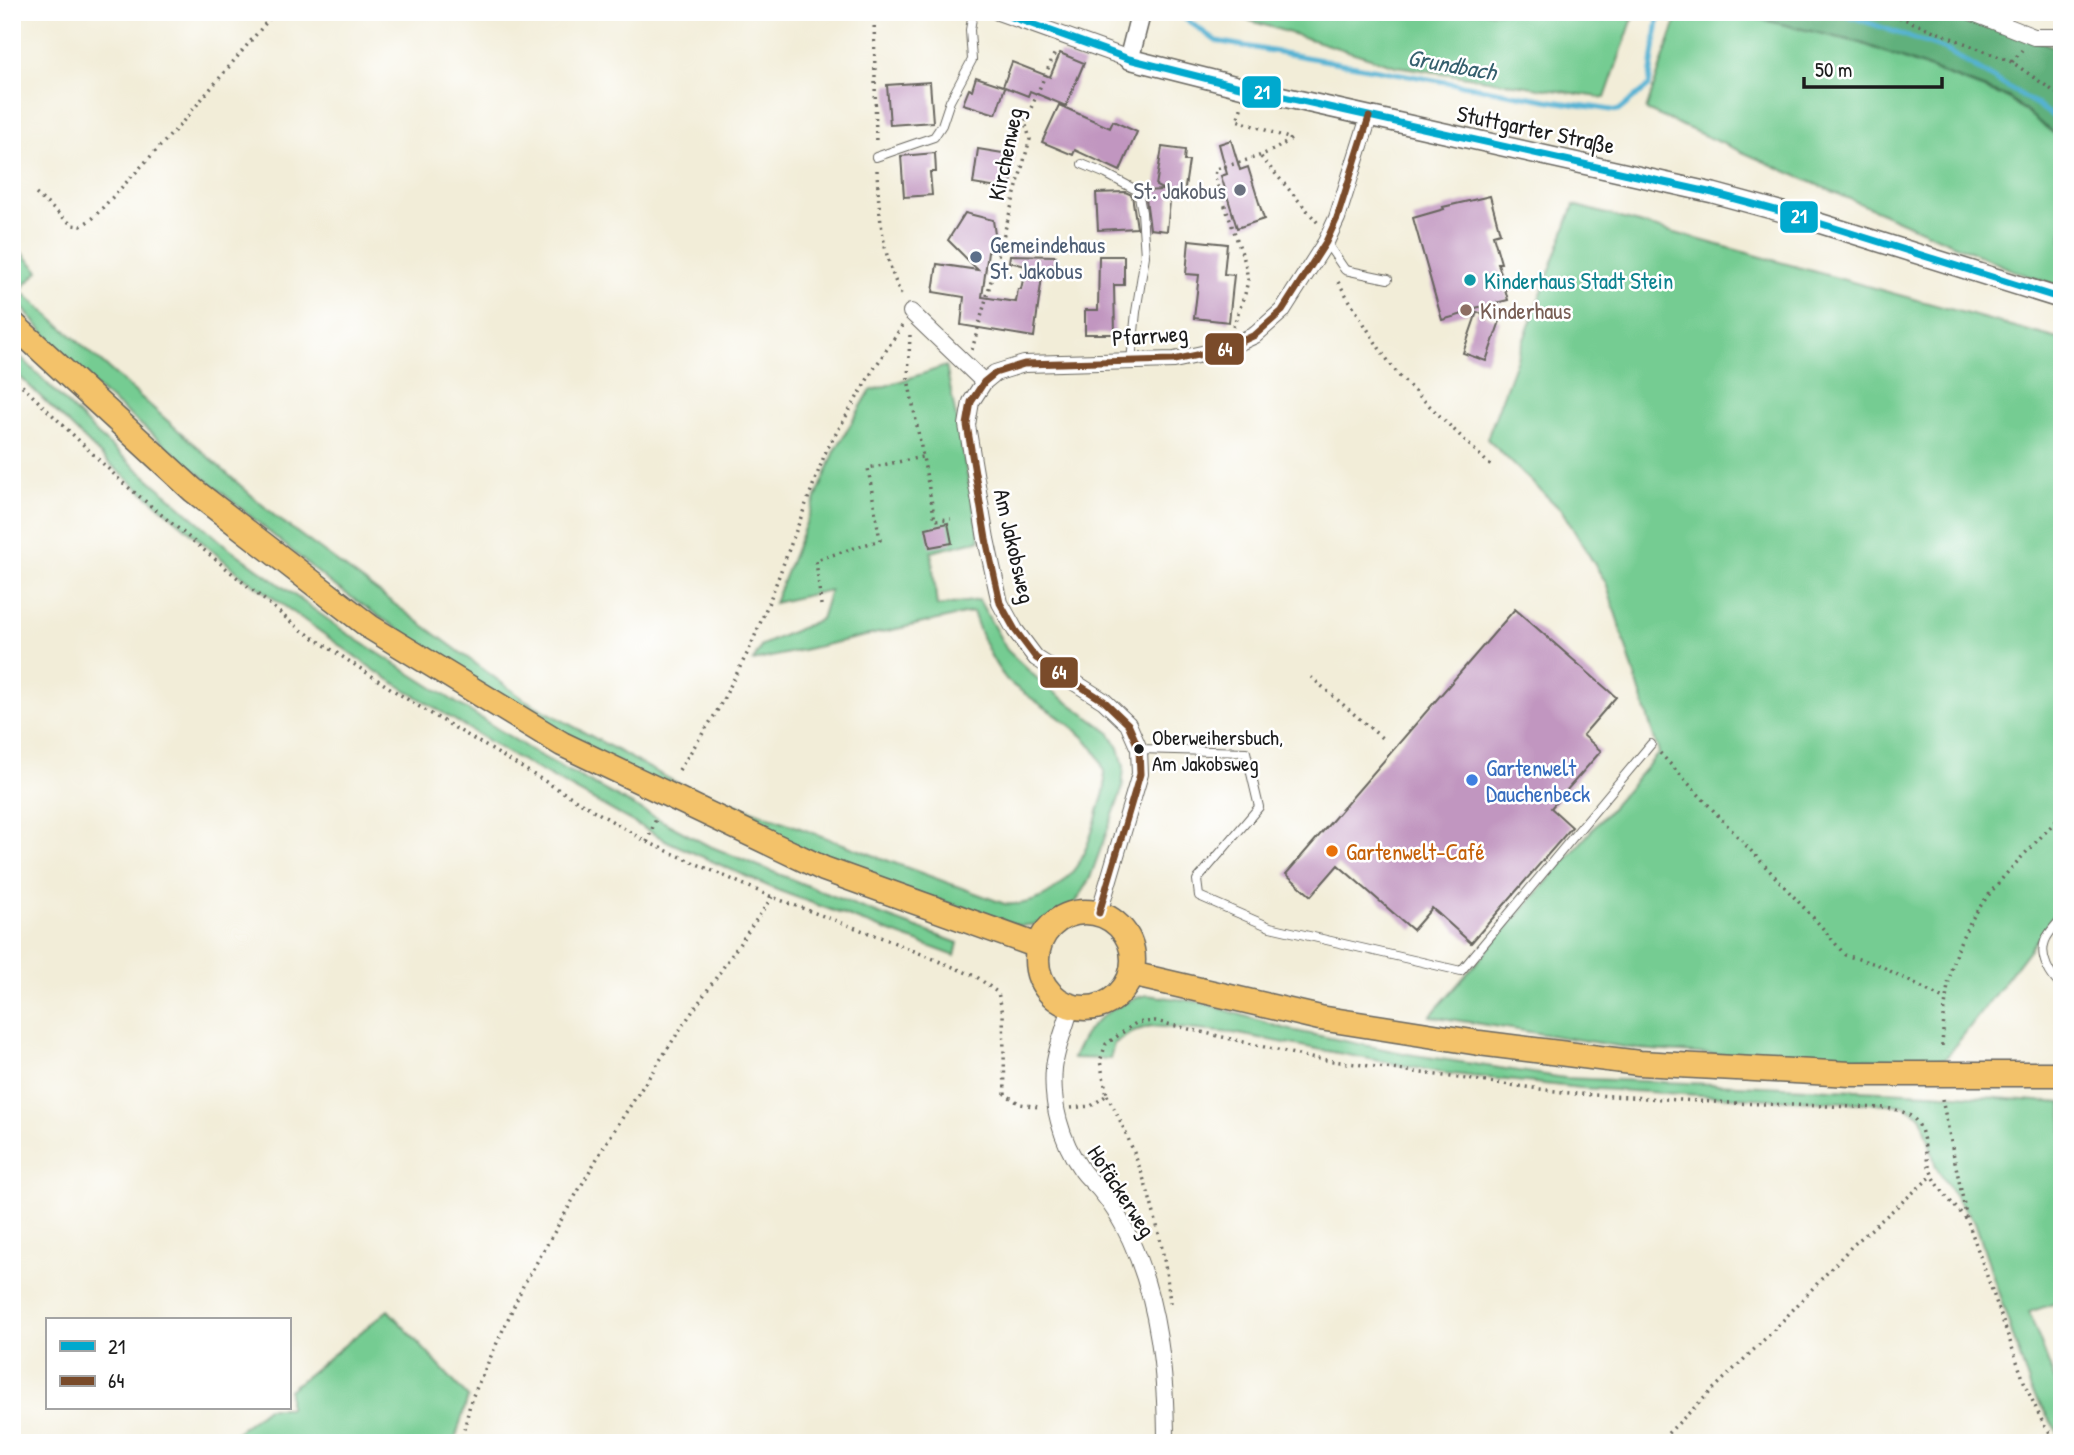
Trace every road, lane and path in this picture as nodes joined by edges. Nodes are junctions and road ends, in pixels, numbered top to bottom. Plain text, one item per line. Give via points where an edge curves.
1 (275, 12) edge
2 (973, 12) edge
3 (998, 12) edge
4 (1141, 12) edge
5 (1886, 12) edge
6 (1970, 12) edge
7 (1062, 34) junction
8 (2062, 37) edge
9 (1129, 59) junction
10 (1248, 89) junction
11 (2062, 97) edge
12 (1369, 117) junction
13 (876, 157) dead end
14 (1261, 157) junction
15 (1082, 164) dead end
16 (36, 194) dead end
17 (1327, 238) junction
18 (1388, 279) dead end
19 (1338, 282) dead end
20 (2062, 299) edge
21 (911, 312) junction
22 (12, 323) edge
23 (1225, 349) junction
24 (1131, 361) junction
25 (968, 365) junction
26 (12, 376) edge
27 (984, 382) junction
28 (922, 457) junction
29 (1492, 467) dead end
30 (951, 519) dead end
31 (821, 605) dead end
32 (1311, 677) dead end
33 (1383, 739) dead end
34 (1651, 744) joint
35 (1139, 749) junction
36 (679, 770) dead end
37 (2062, 814) edge
38 (656, 819) dead end
39 (647, 842) junction
40 (772, 897) junction
41 (1099, 913) junction
42 (2062, 918) edge
43 (1038, 946) junction
44 (1131, 974) junction
45 (2062, 987) edge
46 (1945, 1000) junction
47 (1071, 1006) junction
48 (1942, 1046) dead end
49 (2062, 1074) edge
50 (1942, 1099) dead end
51 (1055, 1109) junction
52 (1933, 1175) junction
53 (1967, 1219) junction
54 (461, 1443) edge
55 (1166, 1443) edge
56 (1658, 1443) edge
57 (2058, 1443) edge

1 - 16 path via 172,134 93,218 81,226 72,225
2 - 13 lane via 972,60 934,137
3 - 7 street, Stuttgarter Straße
4 - 9 street
5 - 11 path via 2012,62
6 - 8 street via 2034,37
7 - 9 street, Stuttgarter Straße
7 - 25 path, Kirchenweg via 1026,122 1030,139
9 - 10 street, Stuttgarter Straße
10 - 12 street, Stuttgarter Straße
10 - 14 path via 1237,120 1292,139
12 - 17 street, Pfarrweg
12 - 20 street, Stuttgarter Straße via 1713,193
14 - 17 path
14 - 23 path via 1216,169 1248,280
15 - 24 lane via 1138,191 1145,256
17 - 18 lane via 1345,271
17 - 23 street, Pfarrweg via 1282,311 1255,335
19 - 29 path via 1400,377
21 - 25 street
21 - 28 path via 908,379
21 - 36 path via 826,450 749,650
22 - 43 main road via 193,490 370,627 562,744 824,869
23 - 24 street, Pfarrweg via 1174,360
24 - 27 street, Pfarrweg via 1024,363
25 - 27 street
26 - 39 path via 122,482 297,628 413,704
27 - 35 street, Am Jakobsweg via 971,402 967,425 1000,603 1036,658 1104,701 1128,724
28 - 30 path via 935,520
28 - 31 path via 868,468 880,540 816,560
32 - 33 path
34 - 35 lane via 1461,971 1270,927 1199,896 1197,880 1259,807 1246,752
34 - 46 path via 1845,955 1879,965
35 - 41 street via 1140,774
37 - 46 path via 1993,889 1969,923 1956,952
38 - 39 path
39 - 40 path
40 - 51 path via 977,977 998,993 1003,1013 1005,1094 1020,1104
40 - 54 path via 606,1143 523,1286 471,1400
41 - 43 main road via 1063,917 1048,929
41 - 44 main road via 1124,931 1131,945
42 - 45 lane via 2043,948 2051,974
43 - 47 main road via 1039,975 1046,989
44 - 47 main road via 1123,990 1108,1003 1090,1008
44 - 49 main road via 1321,1017 1639,1063 1851,1074
46 - 48 path
47 - 51 street, Hofäckerweg via 1054,1067
50 - 53 path
51 - 52 path via 1091,1106 1107,1095 1100,1061 1106,1044 1136,1023 1155,1021 1311,1058 1577,1094 1905,1111 1920,1125
51 - 55 street, Hofäckerweg via 1070,1151 1129,1238 1150,1293 1161,1349
52 - 53 path
52 - 56 path via 1852,1246 1776,1329
53 - 57 path via 2026,1387

